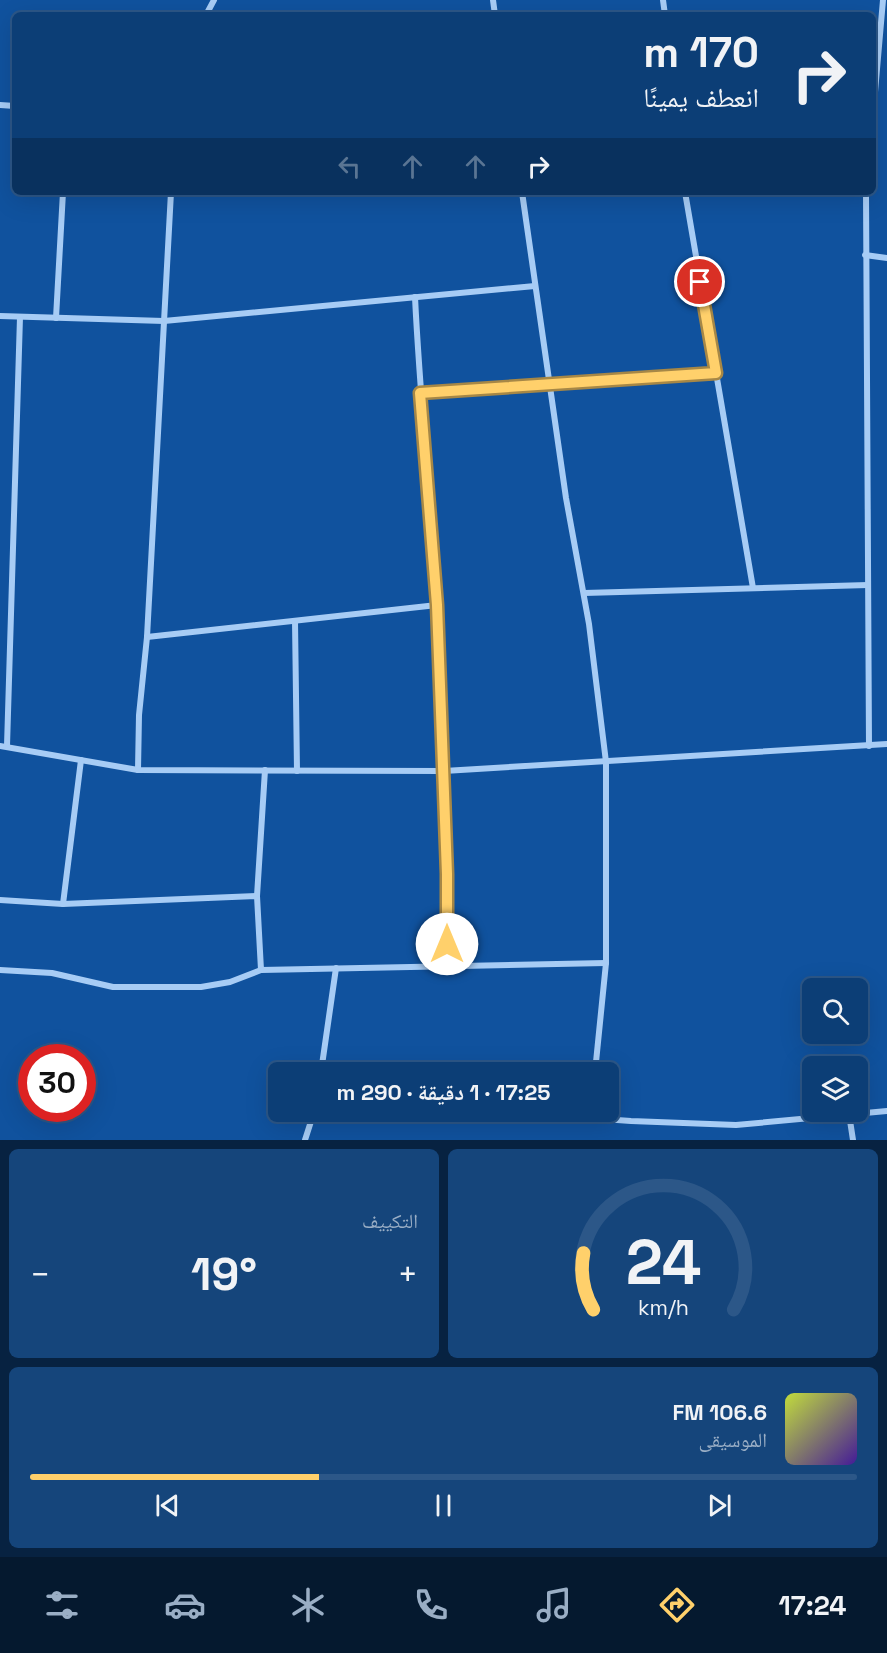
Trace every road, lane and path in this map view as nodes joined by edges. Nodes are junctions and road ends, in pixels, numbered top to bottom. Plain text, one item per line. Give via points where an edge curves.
1 (883, 0) edge
2 (876, 80) edge
3 (63, 195) edge
4 (171, 195) edge
5 (522, 195) edge
6 (686, 195) edge
7 (867, 195) edge
8 (866, 255) junction
9 (887, 258) edge
10 (535, 286) junction
11 (416, 297) junction
12 (0, 316) edge
13 (20, 317) junction
14 (56, 318) junction
15 (164, 321) junction
16 (716, 373) junction
17 (550, 384) junction
18 (420, 393) junction
19 (868, 585) junction
20 (753, 588) junction
21 (584, 593) junction
22 (437, 605) junction
23 (295, 621) junction
24 (147, 637) junction
25 (887, 744) edge
26 (3, 746) edge
27 (869, 746) junction
28 (81, 760) junction
29 (606, 762) junction
30 (138, 770) junction
31 (265, 770) junction
32 (297, 771) junction
33 (444, 771) junction
34 (257, 896) junction
35 (0, 900) edge
36 (63, 904) junction
37 (606, 963) junction
38 (447, 967) junction
39 (336, 968) junction
40 (0, 970) edge
41 (261, 970) junction
42 (322, 1062) edge
43 (597, 1062) edge
44 (887, 1111) edge
45 (868, 1112) edge
46 (619, 1116) edge
47 (802, 1119) edge
48 (311, 1122) edge
49 (850, 1122) edge
50 (305, 1140) edge
51 (853, 1140) edge

1 - 2 street
3 - 14 street
4 - 15 street
5 - 10 street
6 - 16 street
7 - 8 street
8 - 9 street
8 - 19 street
10 - 11 street
10 - 17 street
11 - 15 street
11 - 18 street
12 - 13 street
13 - 14 street
13 - 26 street
14 - 15 street
15 - 24 street
16 - 17 street
16 - 20 street
17 - 18 street
17 - 21 street
18 - 22 street
19 - 20 street
19 - 27 street
20 - 21 street
21 - 29 street
22 - 23 street
22 - 33 street
23 - 24 street
23 - 32 street
24 - 30 street
25 - 27 street
26 - 28 street
27 - 29 street
28 - 30 street
28 - 36 street
29 - 33 street
29 - 37 street
30 - 31 street
31 - 32 street
31 - 34 street
32 - 33 street
33 - 38 street
34 - 36 street
34 - 41 street
35 - 36 street
37 - 38 street
37 - 43 street
38 - 39 street
39 - 41 street
39 - 42 street
40 - 41 street via 52,973 113,987 201,987 230,982
44 - 45 street
46 - 47 street via 736,1125
48 - 50 street
49 - 51 street

